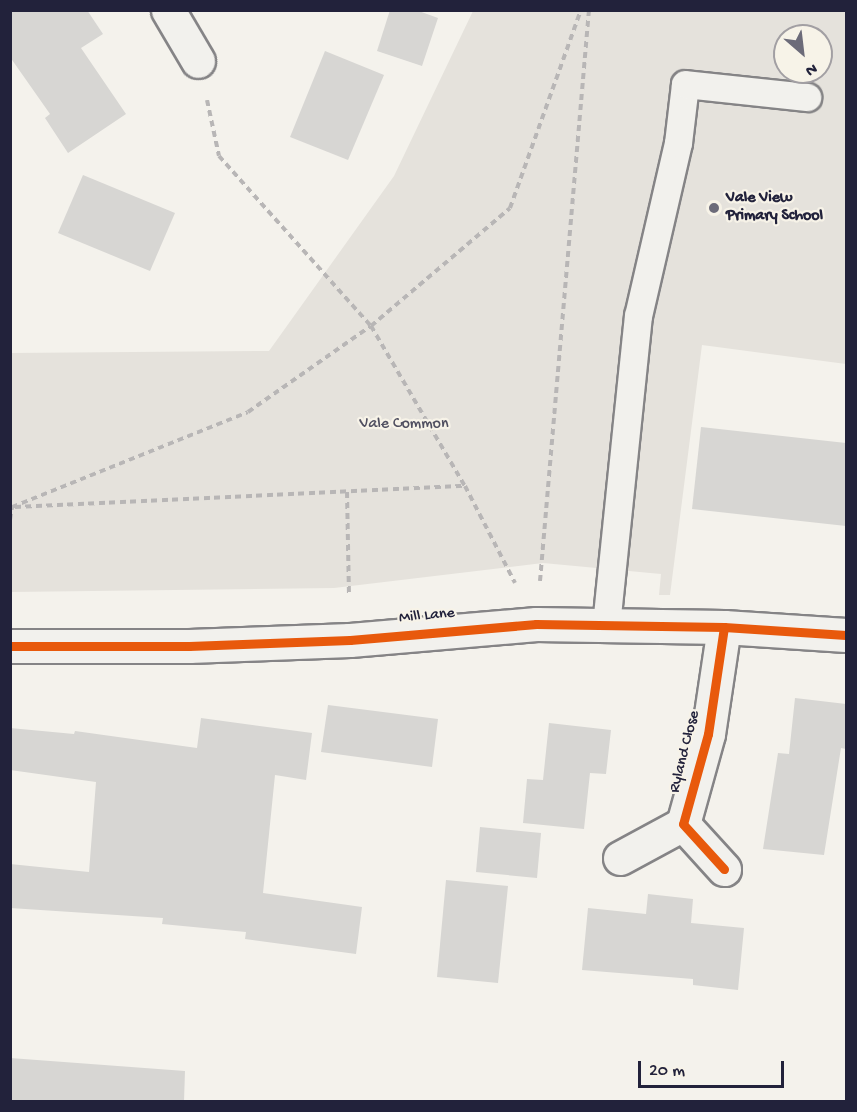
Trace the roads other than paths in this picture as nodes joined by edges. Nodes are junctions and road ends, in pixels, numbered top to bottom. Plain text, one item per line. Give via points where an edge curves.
1 (168, 10) edge
2 (198, 61) road end
3 (807, 97) dead end
4 (606, 625) junction
5 (724, 627) junction
6 (846, 635) edge
7 (10, 646) edge
8 (683, 824) junction
9 (620, 858) dead end
10 (724, 869) dead end

1 - 2 street
3 - 4 lane via 685,84 678,143 638,316
4 - 5 street, Mill Lane
4 - 7 street, Mill Lane via 536,624 350,640 189,646
5 - 6 street, Mill Lane
5 - 8 street, Ryland Close via 708,734
8 - 9 street
8 - 10 street

